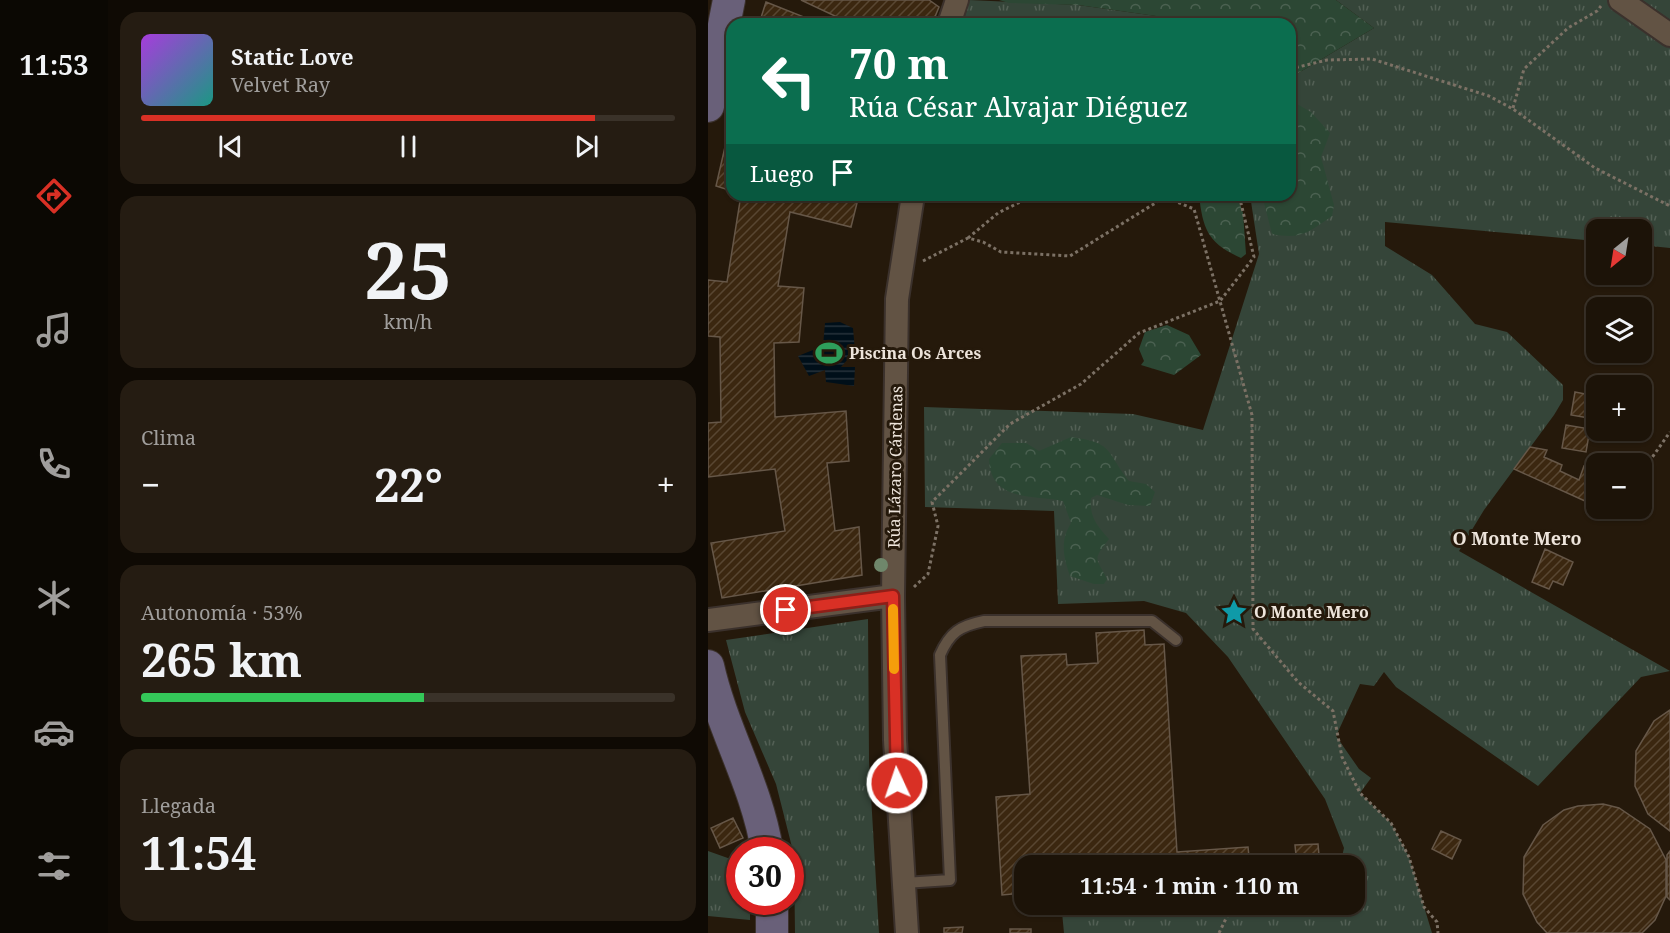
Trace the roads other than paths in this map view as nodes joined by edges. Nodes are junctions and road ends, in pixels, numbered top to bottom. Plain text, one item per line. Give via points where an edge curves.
1 (729, 0) edge
2 (957, 0) edge
3 (1620, 0) edge
4 (951, 18) edge
5 (1670, 35) edge
6 (708, 106) edge
7 (912, 201) edge
8 (902, 592) junction
9 (708, 620) edge
10 (1176, 640) dead end
11 (708, 666) edge
12 (764, 837) edge
13 (903, 883) junction
14 (772, 915) edge
15 (772, 933) edge
16 (907, 933) edge

1 - 6 street
2 - 4 street
3 - 5 street
7 - 8 street, Rúa Lázaro Cárdenas via 897,299
8 - 9 street
8 - 13 street, Rúa Lázaro Cárdenas via 895,740
10 - 13 lane via 1152,621 984,621 962,626 948,637 940,655 950,880
11 - 12 street
13 - 16 street, Rúa Lázaro Cárdenas
14 - 15 street

